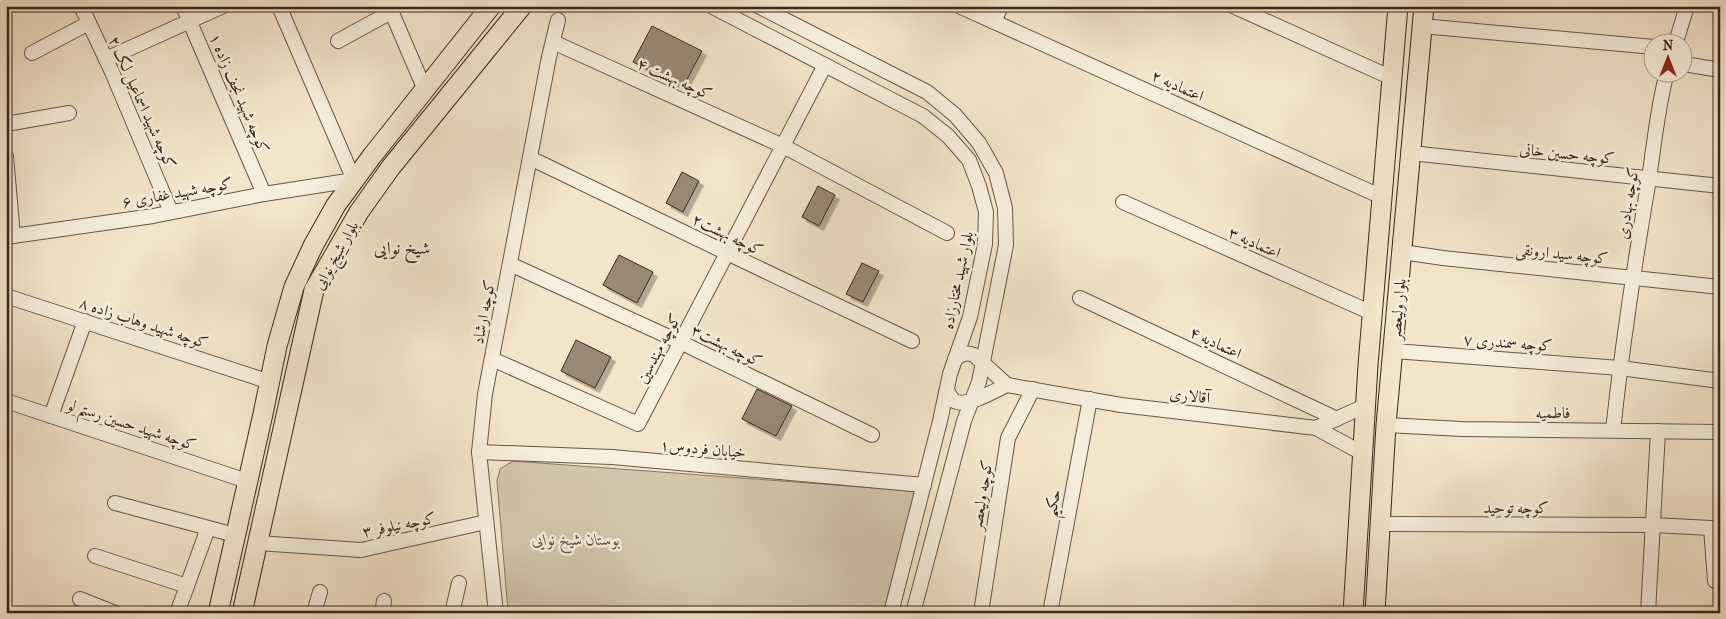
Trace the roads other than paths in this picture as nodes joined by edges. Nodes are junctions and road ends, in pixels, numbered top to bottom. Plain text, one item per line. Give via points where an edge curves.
1 (81, 6) edge
2 (183, 6) edge
3 (223, 6) edge
4 (280, 6) edge
5 (491, 6) edge
6 (522, 6) edge
7 (712, 6) edge
8 (758, 6) edge
9 (959, 6) edge
10 (1001, 6) edge
11 (1233, 6) edge
12 (1398, 6) edge
13 (1424, 6) edge
14 (1687, 6) edge
15 (390, 9) edge
16 (558, 20) dead end
17 (189, 21) junction
18 (994, 22) junction
19 (89, 23) junction
20 (1422, 26) junction
21 (1679, 32) edge
22 (338, 41) dead end
23 (553, 42) junction
24 (1644, 46) edge
25 (32, 53) dead end
26 (106, 59) junction
27 (825, 65) junction
28 (1694, 66) edge
29 (1720, 70) edge
30 (1392, 78) junction
31 (1664, 82) edge
32 (425, 90) junction
33 (69, 113) dead end
34 (6, 124) edge
35 (783, 146) junction
36 (1411, 153) junction
37 (6, 156) edge
38 (530, 158) junction
39 (1649, 179) junction
40 (354, 180) junction
41 (1720, 186) edge
42 (264, 194) junction
43 (8, 195) edge
44 (1382, 197) junction
45 (1123, 202) dead end
46 (172, 212) junction
47 (948, 233) dead end
48 (10, 236) edge
49 (1402, 252) junction
50 (727, 254) junction
51 (510, 264) junction
52 (1632, 277) junction
53 (1720, 287) edge
54 (6, 296) edge
55 (1080, 298) dead end
56 (1372, 313) junction
57 (85, 321) junction
58 (912, 341) dead end
59 (680, 342) junction
60 (1394, 351) junction
61 (955, 359) junction
62 (492, 360) junction
63 (983, 364) junction
64 (1620, 368) junction
65 (1720, 381) edge
66 (270, 382) junction
67 (1007, 385) junction
68 (1033, 389) junction
69 (947, 390) junction
70 (1090, 399) junction
71 (6, 401) edge
72 (972, 401) junction
73 (1365, 406) junction
74 (51, 416) junction
75 (1337, 419) junction
76 (1386, 425) junction
77 (1316, 428) junction
78 (1613, 430) junction
79 (1658, 430) junction
80 (1720, 432) edge
81 (872, 435) dead end
82 (479, 452) junction
83 (1362, 453) junction
84 (247, 481) junction
85 (924, 485) junction
86 (115, 503) dead end
87 (486, 522) junction
88 (1380, 524) junction
89 (1653, 525) junction
90 (208, 528) junction
91 (235, 536) junction
92 (258, 543) junction
93 (1716, 554) edge
94 (95, 556) dead end
95 (1715, 580) dead end
96 (459, 583) dead end
97 (187, 586) junction
98 (1356, 587) junction
99 (1377, 589) junction
100 (320, 592) dead end
101 (80, 599) dead end
102 (115, 613) edge
103 (177, 613) edge
104 (218, 613) edge
105 (242, 613) edge
106 (314, 613) edge
107 (452, 613) edge
108 (496, 613) edge
109 (891, 613) edge
110 (913, 613) edge
111 (981, 613) edge
112 (1050, 613) edge
113 (1353, 613) edge
114 (1375, 613) edge
115 (1648, 613) edge

1 - 19 street, کوچه شهید اسماعیل لک ۲
2 - 17 street, کوچه شهید نجف زاده ۱
3 - 17 street
4 - 40 street
5 - 32 main road, بلوار شیخ نوایی
6 - 92 main road, بلوار شیخ نوایی via 391,167 359,212 314,290
7 - 27 street, بلوار شهید مختارزاده
8 - 63 street via 927,92 955,115 979,143 996,173 1006,227 1006,245
9 - 18 street, اعتمادیه ۲
10 - 18 street
11 - 30 street
12 - 30 main road, بلوار ولیعصر
13 - 20 main road, بلوار ولیعصر
14 - 21 street
15 - 22 street
15 - 32 street
16 - 23 street, کوچه ارشاد
17 - 26 street
17 - 42 street, کوچه شهید نجف زاده ۱
18 - 44 street, اعتمادیه ۲
19 - 25 street
19 - 26 street, کوچه شهید اسماعیل لک ۲
20 - 24 street
20 - 36 main road, بلوار ولیعصر
23 - 35 street, کوچه بهشت ۴
23 - 38 street, کوچه ارشاد
26 - 46 street, کوچه شهید اسماعیل لک ۲
27 - 35 street, کوچه مهندسین
27 - 61 street, بلوار شهید مختارزاده via 923,116 948,136 969,160 986,212 985,244 970,317
28 - 29 street
30 - 44 main road, بلوار ولیعصر
31 - 39 street, کوچه بهادری
32 - 40 main road, بلوار شیخ نوایی
33 - 34 street
35 - 47 street, کوچه بهشت ۴
35 - 50 street, کوچه مهندسین
36 - 39 street, کوچه حسین خانی
36 - 49 main road, بلوار ولیعصر
37 - 43 street
38 - 50 street, کوچه بهشت۲
38 - 51 street, کوچه ارشاد
39 - 41 street, کوچه حسین خانی
39 - 52 street, کوچه بهادری
40 - 42 street, کوچه شهید غفاری ۶
40 - 66 main road, بلوار شیخ نوایی via 313,246 294,287
42 - 46 street, کوچه شهید غفاری ۶
43 - 48 street
44 - 56 main road, بلوار ولیعصر
45 - 56 street, اعتمادیه ۳
46 - 48 street, کوچه شهید غفاری ۶
49 - 52 street, کوچه سید ارونقی
49 - 60 main road, بلوار ولیعصر
50 - 58 street, کوچه بهشت۲
50 - 59 street, کوچه مهندسین
51 - 59 street, کوچه بهشت۳
51 - 62 street, کوچه ارشاد
52 - 53 street, کوچه سید ارونقی
52 - 64 street, کوچه بهادری
54 - 57 street, کوچه شهید وهاب زاده ۸
55 - 75 street, اعتمادیه ۴
56 - 73 main road, بلوار ولیعصر
57 - 66 street, کوچه شهید وهاب زاده ۸
57 - 74 street
59 - 62 street, کوچه مهندسین via 638,424
59 - 81 street, کوچه بهشت۳
60 - 64 street, کوچه سمندری ۷
60 - 76 main road, بلوار ولیعصر
61 - 63 street via 968,353
61 - 69 street, بلوار شهید مختارزاده
62 - 82 street, کوچه ارشاد
63 - 67 street
63 - 72 street
64 - 65 street, کوچه سمندری ۷
64 - 78 street, کوچه بهادری
66 - 84 main road, بلوار شیخ نوایی
67 - 68 street, آقالاری
67 - 72 street
68 - 70 street, آقالاری
68 - 111 street, کوچه ولیعصر via 1008,438
69 - 72 street via 958,402
69 - 85 street, بلوار شهید مختارزاده
70 - 77 street, آقالاری
70 - 112 street, حکیم
71 - 74 street, کوچه شهید حسین رستم لو
72 - 110 street
73 - 75 street
73 - 83 main road, بلوار ولیعصر
74 - 84 street, کوچه شهید حسین رستم لو
75 - 77 street
76 - 78 street, فاطمیه
76 - 88 main road, بلوار ولیعصر
77 - 83 street
78 - 79 street, فاطمیه
79 - 80 street, فاطمیه
79 - 89 street
82 - 85 street, خیابان فردوس۱ via 612,457
82 - 87 street, کوچه ارشاد
83 - 98 main road, بلوار ولیعصر
84 - 91 main road, بلوار شیخ نوایی
85 - 109 street, بلوار شهید مختارزاده
86 - 90 street
87 - 92 street, کوچه نیلوفر ۳ via 361,550
87 - 108 street, کوچه ارشاد
88 - 89 street, کوچه توحید
88 - 99 main road, بلوار ولیعصر
89 - 93 street, کوچه توحید via 1711,528
89 - 115 street
90 - 91 street
90 - 97 street
91 - 104 main road, بلوار شیخ نوایی
92 - 105 main road, بلوار شیخ نوایی
93 - 95 street
94 - 97 street
96 - 107 street
97 - 103 street
98 - 99 main road
98 - 113 main road, بلوار ولیعصر
99 - 114 main road, بلوار ولیعصر
100 - 106 street
101 - 102 street

